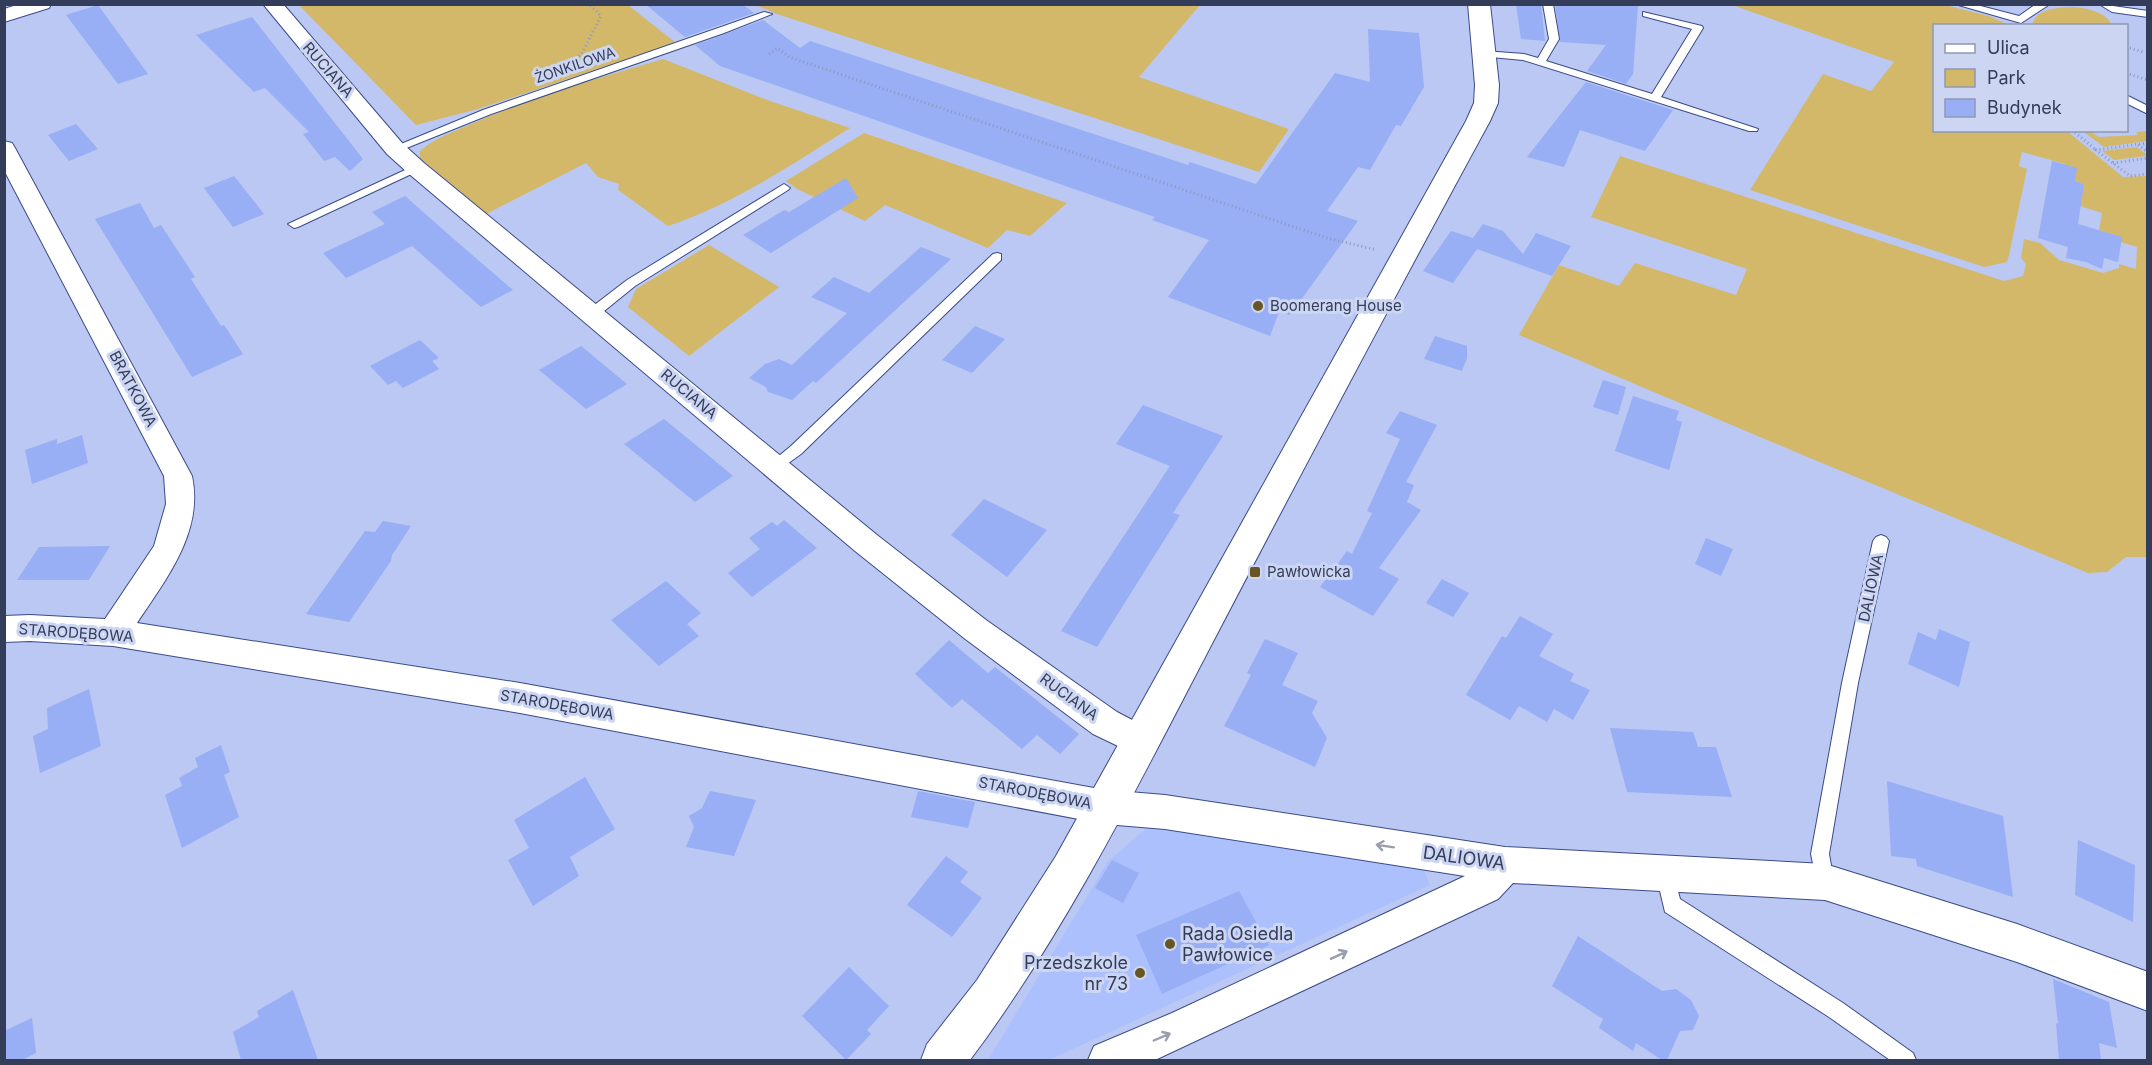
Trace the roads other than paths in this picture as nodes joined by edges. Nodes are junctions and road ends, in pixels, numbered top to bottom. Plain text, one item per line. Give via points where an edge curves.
1 (42, 4) edge
2 (272, 4) edge
3 (1479, 4) edge
4 (1548, 4) edge
5 (1960, 4) edge
6 (2045, 4) edge
7 (2104, 4) edge
8 (2115, 10) junction
9 (767, 14) dead end
10 (1646, 14) dead end
11 (2148, 14) edge
12 (4, 16) edge
13 (2021, 23) edge
14 (2122, 24) dead end
15 (1484, 54) junction
16 (1540, 63) junction
17 (1655, 98) junction
18 (2128, 99) edge
19 (2148, 111) edge
20 (1753, 129) dead end
21 (4, 148) edge
22 (395, 149) junction
23 (416, 168) junction
24 (784, 188) dead end
25 (294, 224) dead end
26 (997, 257) dead end
27 (593, 313) junction
28 (775, 465) junction
29 (1881, 541) dead end
30 (4, 629) edge
31 (113, 633) junction
32 (1141, 742) junction
33 (1106, 807) junction
34 (1505, 865) junction
35 (1665, 874) junction
36 (1825, 882) junction
37 (2148, 992) edge
38 (943, 1060) edge
39 (1108, 1060) edge
40 (1906, 1060) edge

1 - 12 street
2 - 22 street, RUCIANA
3 - 15 street
4 - 16 lane via 1554,39
5 - 13 lane
6 - 13 lane via 2031,10
7 - 8 lane
8 - 11 lane
8 - 14 lane
9 - 22 lane, ŻONKILOWA via 452,124
10 - 17 lane via 1698,28
15 - 16 lane via 1524,57
15 - 32 street via 1488,85 1485,105
16 - 17 lane
17 - 20 lane
18 - 19 lane
21 - 31 street, BRATKOWA via 178,476 180,513 168,550
22 - 23 street, RUCIANA
23 - 25 lane
23 - 27 street, RUCIANA
24 - 27 lane via 632,283
26 - 28 lane via 796,450
27 - 28 street, RUCIANA
28 - 32 street, RUCIANA via 975,629 1105,723
29 - 36 lane, DALIOWA via 1850,682 1820,854
30 - 31 street, STARODĘBOWA
31 - 33 street, STARODĘBOWA via 520,698
32 - 33 street
34 -> 33 street, DALIOWA via 1165,812
33 - 38 street via 1018,956
34 - 35 street, DALIOWA
39 -> 34 street via 1485,886
35 - 36 street, DALIOWA
35 - 40 lane via 1672,905 1836,1010
36 - 37 street, DALIOWA via 2017,944

